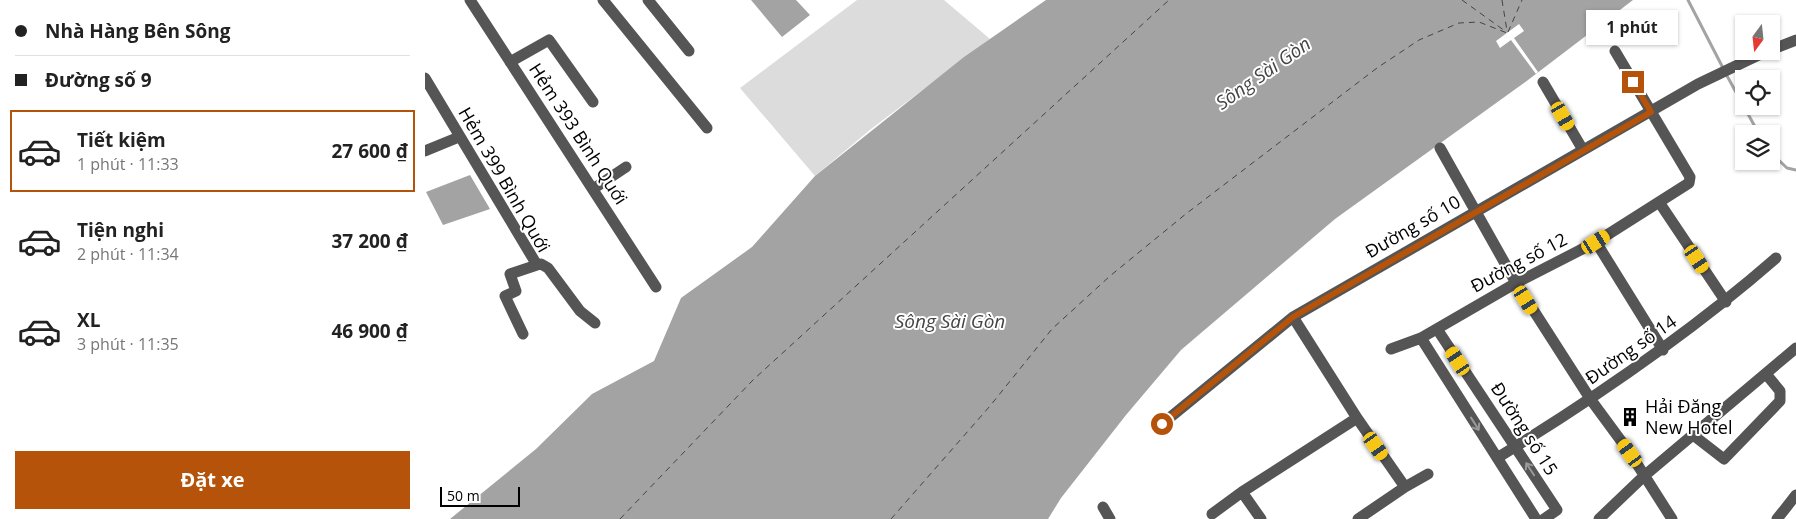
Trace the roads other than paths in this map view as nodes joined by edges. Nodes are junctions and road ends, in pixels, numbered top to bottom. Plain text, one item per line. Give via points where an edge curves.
1 (470, 0) edge
2 (603, 0) edge
3 (648, 0) edge
4 (1796, 40) edge
5 (1780, 46) edge
6 (689, 51) dead end
7 (1615, 51) dead end
8 (1745, 60) edge
9 (510, 62) junction
10 (425, 78) edge
11 (1543, 82) dead end
12 (593, 102) dead end
13 (1651, 112) junction
14 (707, 128) dead end
15 (459, 137) junction
16 (1440, 148) dead end
17 (1583, 150) junction
18 (425, 151) edge
19 (626, 167) dead end
20 (593, 189) junction
21 (1659, 202) junction
22 (1477, 211) junction
23 (1596, 242) junction
24 (1776, 258) dead end
25 (537, 265) junction
26 (1516, 283) junction
27 (656, 287) dead end
28 (1726, 302) junction
29 (1293, 317) junction
30 (595, 323) dead end
31 (1437, 329) junction
32 (523, 334) dead end
33 (1421, 338) junction
34 (1796, 348) edge
35 (1391, 349) dead end
36 (1663, 350) junction
37 (1766, 374) junction
38 (1479, 392) junction
39 (1591, 400) junction
40 (1461, 402) junction
41 (1357, 418) junction
42 (1162, 424) dead end
43 (1693, 435) junction
44 (1515, 447) junction
45 (1497, 458) junction
46 (1428, 474) dead end
47 (1644, 476) junction
48 (1405, 486) junction
49 (1242, 492) junction
50 (1796, 495) edge
51 (1103, 507) dead end
52 (1212, 514) dead end
53 (1110, 519) edge
54 (1261, 519) edge
55 (1358, 519) edge
56 (1536, 519) edge
57 (1544, 519) edge
58 (1599, 519) edge
59 (1672, 519) edge
60 (1777, 519) edge

1 - 9 street, Hẻm 393 Bình Quới
2 - 14 street
3 - 6 street
4 - 5 street
7 - 13 street, Đường số 12
8 - 13 street, Đường số 10
9 - 12 street via 549,40
9 - 20 street, Hẻm 393 Bình Quới
10 - 15 street, Hẻm 399 Bình Quới
11 - 17 street
13 - 17 street, Đường số 10
13 - 21 street, Đường số 12 via 1690,177 1689,183
15 - 18 street
15 - 25 street, Hẻm 399 Bình Quới
16 - 22 street
17 - 22 street, Đường số 10
19 - 20 street
20 - 27 street, Hẻm 393 Bình Quới
21 - 23 street, Đường số 12
21 - 28 street
22 - 26 street
22 - 29 street, Đường số 10
23 - 26 street, Đường số 12
23 - 36 street
24 - 28 street, Đường số 14
25 - 30 street via 548,268 580,311
25 - 32 street, Hẻm 399 Bình Quới via 510,274 516,291 505,296
26 - 31 street, Đường số 12
26 - 39 street
28 - 36 street, Đường số 14
29 - 41 street
29 - 42 street, Đường số 10
31 - 33 street, Đường số 12
31 - 38 street, Đường số 15
33 - 35 street, Đường số 12
33 - 40 street
34 - 37 street
36 - 39 street, Đường số 14
37 - 43 street
37 - 43 street via 1780,391 1780,401 1724,459
38 - 40 street
38 - 44 street, Đường số 15
39 - 44 street, Đường số 14
39 - 47 street
40 -> 45 street
41 - 48 street
41 - 49 street
43 - 47 street
44 - 45 street, Đường số 14
57 -> 44 street, Đường số 15 via 1557,510
45 - 56 street
46 - 48 street
47 - 58 street
47 - 59 street
48 - 55 street
49 - 52 street
49 - 54 street
50 - 60 street
51 - 53 street

